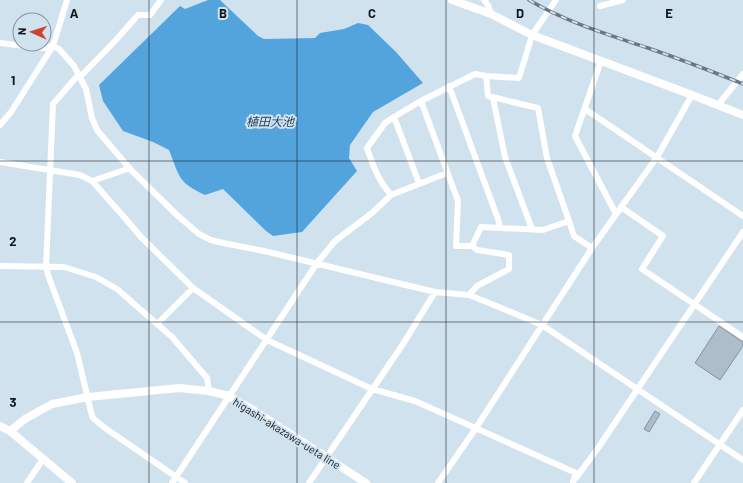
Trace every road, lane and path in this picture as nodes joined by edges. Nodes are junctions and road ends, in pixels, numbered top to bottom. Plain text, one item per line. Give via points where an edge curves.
1 (67, 0) edge
2 (161, 0) edge
3 (452, 0) edge
4 (484, 0) edge
5 (556, 0) edge
6 (623, 0) edge
7 (600, 6) dead end
8 (491, 14) junction
9 (532, 35) junction
10 (0, 43) edge
11 (53, 46) junction
12 (601, 61) junction
13 (743, 74) edge
14 (79, 75) junction
15 (486, 76) junction
16 (449, 86) junction
17 (692, 95) junction
18 (494, 98) junction
19 (421, 101) junction
20 (718, 105) junction
21 (585, 109) junction
22 (743, 115) edge
23 (394, 117) junction
24 (0, 125) edge
25 (657, 158) junction
26 (0, 162) edge
27 (130, 168) junction
28 (50, 170) junction
29 (447, 173) junction
30 (92, 181) junction
31 (419, 183) junction
32 (391, 195) junction
33 (621, 207) junction
34 (616, 214) junction
35 (743, 216) edge
36 (568, 221) junction
37 (500, 227) junction
38 (532, 229) junction
39 (743, 232) edge
40 (472, 246) junction
41 (592, 248) junction
42 (318, 264) junction
43 (0, 266) edge
44 (46, 266) junction
45 (193, 288) junction
46 (435, 292) junction
47 (469, 294) junction
48 (694, 304) junction
49 (157, 324) junction
50 (542, 325) junction
51 (743, 337) edge
52 (267, 340) junction
53 (638, 388) junction
54 (372, 389) junction
55 (209, 391) junction
56 (229, 396) junction
57 (88, 397) junction
58 (743, 410) edge
59 (0, 426) edge
60 (476, 428) junction
61 (10, 431) junction
62 (719, 445) junction
63 (326, 456) junction
64 (42, 459) junction
65 (743, 460) edge
66 (176, 477) junction
67 (27, 483) edge
68 (72, 483) edge
69 (172, 483) edge
70 (185, 483) edge
71 (309, 483) edge
72 (366, 483) edge
73 (438, 483) edge
74 (574, 483) edge
75 (694, 483) edge

1 - 11 street
2 - 14 street via 150,15 138,15
3 - 8 main road
4 - 8 street
5 - 9 street
6 - 7 street
8 - 9 main road
9 - 12 main road
9 - 15 street via 519,78
10 - 11 street via 42,48
11 - 14 street via 67,57
11 - 24 street
12 - 17 main road
12 - 21 street
13 - 20 street
14 - 27 street via 86,89 92,118 98,130
14 - 28 street via 53,104
15 - 16 street via 474,74
15 - 18 street via 488,96
16 - 19 street
16 - 37 street
17 - 20 main road
17 - 25 street
18 - 36 street via 538,108 547,158
18 - 38 street via 505,157
19 - 23 street
19 - 29 street
20 - 22 main road
21 - 25 street
21 - 34 street via 575,136
23 - 31 street
23 - 32 street via 385,123 366,148 376,175
25 - 33 street
25 - 35 street
26 - 28 street
27 - 30 street
27 - 42 street via 199,234 211,240
28 - 30 street via 80,175
28 - 44 street
29 - 31 street
29 - 40 street via 458,200 456,246
30 - 45 street via 141,237
31 - 32 street
32 - 42 street via 335,242
33 - 34 street
33 - 48 street via 663,236 642,269
34 - 41 street
36 - 38 street via 543,230
36 - 41 street via 574,236
37 - 38 street
37 - 40 street via 481,227
39 - 48 street
40 - 47 street via 477,250 509,255 509,269 477,286
41 - 50 street
42 - 46 street
42 - 52 street
43 - 44 street
44 - 49 street via 64,267 96,277 117,289
44 - 57 street via 77,353
45 - 49 street
45 - 52 street
46 - 47 street
46 - 54 street
47 - 50 street
48 - 51 street
48 - 53 street
49 - 55 street via 172,337 207,378
50 - 53 street
50 - 60 street
52 - 54 street
52 - 56 street
53 - 62 street
53 - 74 street
54 - 60 street via 415,401
54 - 63 street
55 - 56 main road, higashi-akazawa-ueta line
55 - 57 main road, higashi-akazawa-ueta line via 179,388
56 - 63 main road, higashi-akazawa-ueta line
56 - 66 street
57 - 61 main road, higashi-akazawa-ueta line via 52,404
57 - 66 street via 94,419
58 - 62 street
59 - 61 main road
60 - 73 street
60 - 74 street via 576,473
61 - 64 main road
62 - 65 street
62 - 75 street
63 - 71 street
63 - 72 main road, higashi-akazawa-ueta line
64 - 67 street
64 - 68 main road
66 - 69 street
66 - 70 street

